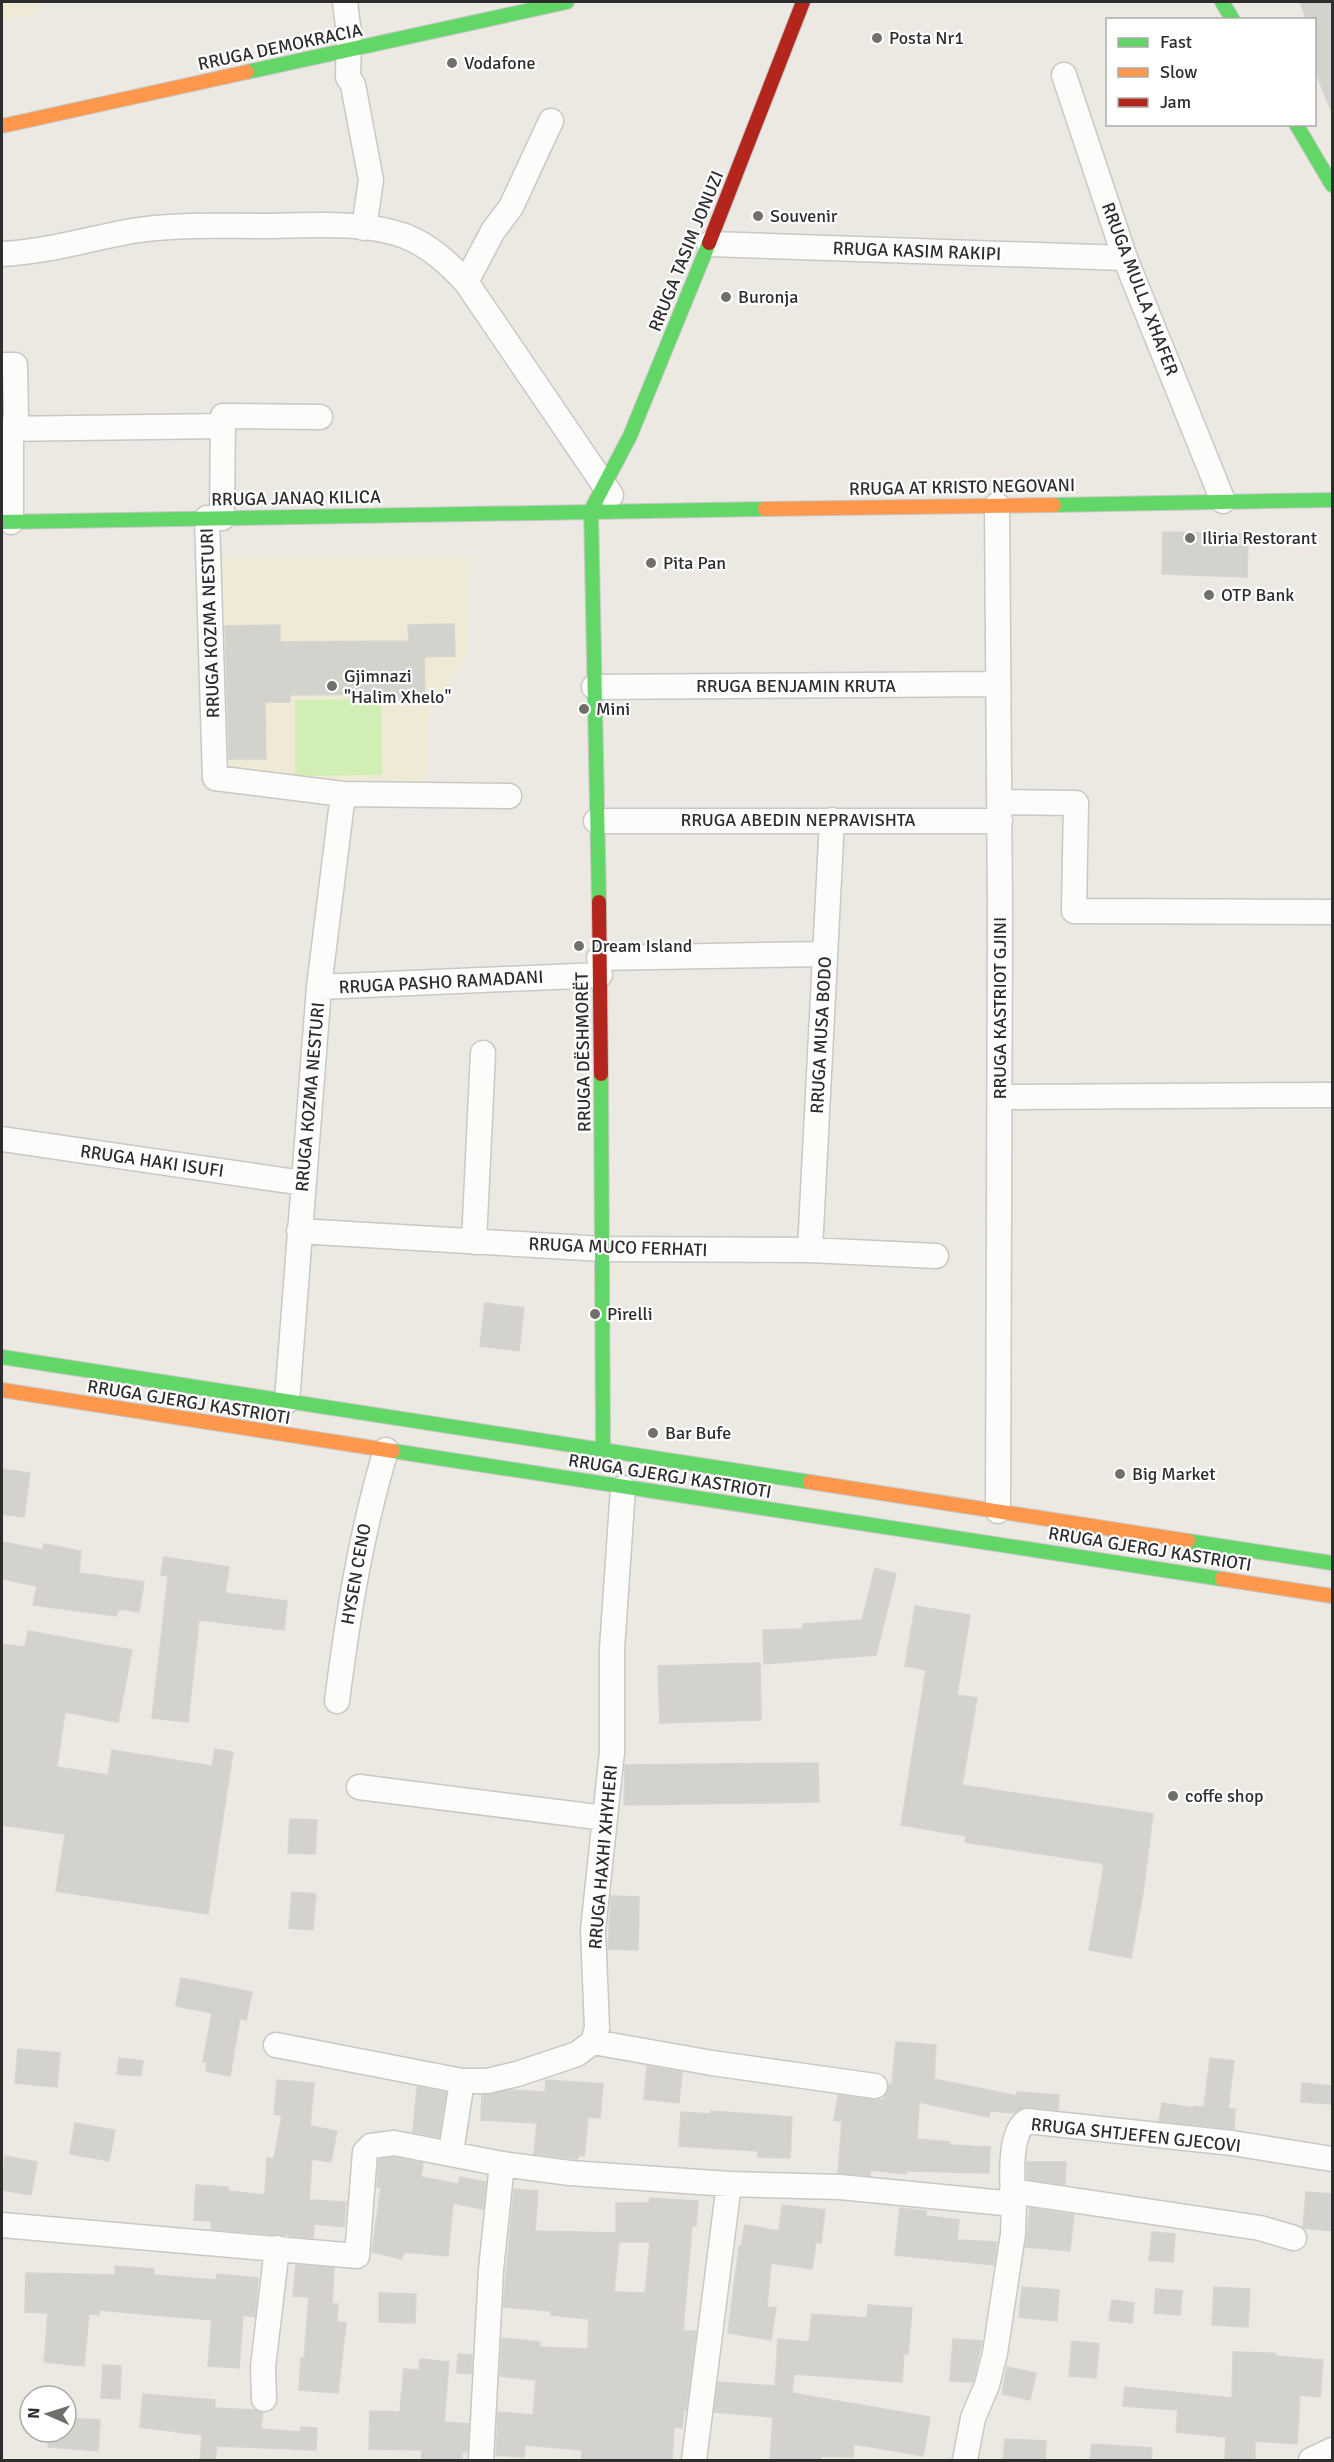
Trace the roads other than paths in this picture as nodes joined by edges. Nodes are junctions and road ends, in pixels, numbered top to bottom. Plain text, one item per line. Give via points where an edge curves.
1 (345, 2) edge
2 (567, 2) edge
3 (803, 2) edge
4 (1222, 2) edge
5 (1232, 18) edge
6 (347, 51) junction
7 (1064, 75) dead end
8 (551, 121) dead end
9 (2, 126) edge
10 (1297, 126) edge
11 (1332, 186) edge
12 (364, 228) junction
13 (709, 244) junction
14 (2, 254) edge
15 (1125, 258) junction
16 (466, 282) junction
17 (2, 365) edge
18 (320, 417) dead end
19 (223, 426) junction
20 (7, 429) edge
21 (605, 485) junction
22 (1332, 500) edge
23 (1223, 501) junction
24 (997, 505) junction
25 (591, 510) junction
26 (620, 510) junction
27 (215, 518) junction
28 (6, 522) edge
29 (998, 684) junction
30 (594, 687) junction
31 (343, 794) junction
32 (509, 796) dead end
33 (1000, 811) junction
34 (832, 820) junction
35 (596, 821) junction
36 (1332, 912) edge
37 (825, 954) junction
38 (600, 966) junction
39 (319, 987) junction
40 (483, 1053) dead end
41 (1332, 1095) edge
42 (1000, 1097) junction
43 (2, 1139) edge
44 (303, 1183) junction
45 (299, 1231) junction
46 (474, 1242) junction
47 (603, 1249) junction
48 (810, 1250) junction
49 (936, 1256) dead end
50 (2, 1357) edge
51 (2, 1390) edge
52 (287, 1401) junction
53 (386, 1450) junction
54 (603, 1450) junction
55 (623, 1488) junction
56 (998, 1511) junction
57 (1332, 1563) edge
58 (1332, 1596) edge
59 (337, 1701) dead end
60 (359, 1787) dead end
61 (605, 1818) junction
62 (593, 2042) junction
63 (276, 2045) dead end
64 (462, 2081) junction
65 (875, 2086) dead end
66 (451, 2152) junction
67 (1332, 2159) edge
68 (502, 2164) junction
69 (729, 2184) junction
70 (1013, 2198) junction
71 (2, 2225) edge
72 (1294, 2238) dead end
73 (277, 2248) junction
74 (264, 2399) dead end
75 (1332, 2450) edge
76 (481, 2460) edge
77 (694, 2460) edge
78 (965, 2460) edge
79 (1311, 2460) edge

1 - 6 street
2 - 6 main road, RRUGA DEMOKRACIA
3 - 13 main road, RRUGA TASIM JONUZI
4 - 5 main road
6 - 9 main road, RRUGA DEMOKRACIA
6 - 12 street via 348,77 372,180
7 - 15 street, RRUGA MULLA XHAFER
8 - 16 street via 511,207 493,231
10 - 11 main road
12 - 14 street via 181,227 132,231 74,245
12 - 16 street via 424,245 448,262
13 - 15 street, RRUGA KASIM RAKIPI
13 - 21 main road, RRUGA TASIM JONUZI via 630,436
15 - 23 street, RRUGA MULLA XHAFER
16 - 21 street
17 - 20 street via 15,365 16,418
18 - 19 street via 223,416
19 - 20 street
19 - 27 street
20 - 28 street
21 - 25 main road, RRUGA TASIM JONUZI
21 - 26 street
22 - 23 main road, RRUGA AT KRISTO NEGOVANI
23 - 24 main road, RRUGA AT KRISTO NEGOVANI
24 - 26 main road, RRUGA AT KRISTO NEGOVANI
24 - 29 street, RRUGA KASTRIOT GJINI
25 - 26 main road, RRUGA AT KRISTO NEGOVANI
25 - 27 main road, RRUGA JANAQ KILICA
25 - 30 main road, RRUGA DËSHMORËT
27 - 28 main road, RRUGA JANAQ KILICA
27 - 31 street, RRUGA KOZMA NESTURI via 215,777
29 - 30 street, RRUGA BENJAMIN KRUTA
29 - 33 street, RRUGA KASTRIOT GJINI
30 - 35 main road, RRUGA DËSHMORËT
31 - 32 street, RRUGA KOZMA NESTURI
31 - 39 street, RRUGA KOZMA NESTURI
33 - 34 street, RRUGA ABEDIN NEPRAVISHTA
33 - 36 street, RRUGA ABEDIN NEPRAVISHTA via 1076,803 1074,911
33 - 42 street, RRUGA KASTRIOT GJINI
34 - 35 street, RRUGA ABEDIN NEPRAVISHTA
34 - 37 street, RRUGA MUSA BODO
35 - 38 main road, RRUGA DËSHMORËT
37 - 38 street, RRUGA PASHO RAMADANI
37 - 48 street, RRUGA MUSA BODO
38 - 39 street, RRUGA PASHO RAMADANI
38 - 47 main road, RRUGA DËSHMORËT
39 - 44 street, RRUGA KOZMA NESTURI
40 - 46 street
41 - 42 street
42 - 56 street, RRUGA KASTRIOT GJINI
43 - 44 street, RRUGA HAKI ISUFI
44 - 45 street, RRUGA KOZMA NESTURI
45 - 46 street, RRUGA MUCO FERHATI
45 - 52 street, RRUGA KOZMA NESTURI
46 - 47 street, RRUGA MUCO FERHATI
47 - 48 street, RRUGA MUCO FERHATI
47 - 54 main road, RRUGA DËSHMORËT
48 - 49 street, RRUGA MUCO FERHATI
50 - 52 main road, RRUGA GJERGJ KASTRIOTI
51 - 53 main road, RRUGA GJERGJ KASTRIOTI
52 - 54 main road, RRUGA GJERGJ KASTRIOTI
53 - 55 main road, RRUGA GJERGJ KASTRIOTI
53 - 59 street, HYSEN CENO via 350,1601
54 - 56 main road, RRUGA GJERGJ KASTRIOTI
55 - 58 main road, RRUGA GJERGJ KASTRIOTI
55 - 61 street, RRUGA HAXHI XHYHERI via 612,1649 613,1742
56 - 57 main road, RRUGA GJERGJ KASTRIOTI
60 - 61 street
61 - 62 street, RRUGA HAXHI XHYHERI via 593,1930 597,2028
62 - 64 street via 577,2054 517,2074 488,2081
62 - 65 street
63 - 64 street
64 - 66 street
66 - 68 street
66 - 73 street via 394,2143 371,2146 365,2152 357,2256
67 - 70 street, RRUGA SHTJEFEN GJECOVI via 1232,2143 1027,2121 1015,2135
68 - 69 street
68 - 76 street via 491,2270
69 - 70 street
69 - 77 street
70 - 72 street via 1248,2226
70 - 78 street via 1013,2234 995,2353 971,2425
71 - 73 street
73 - 74 street via 263,2367
75 - 79 street

